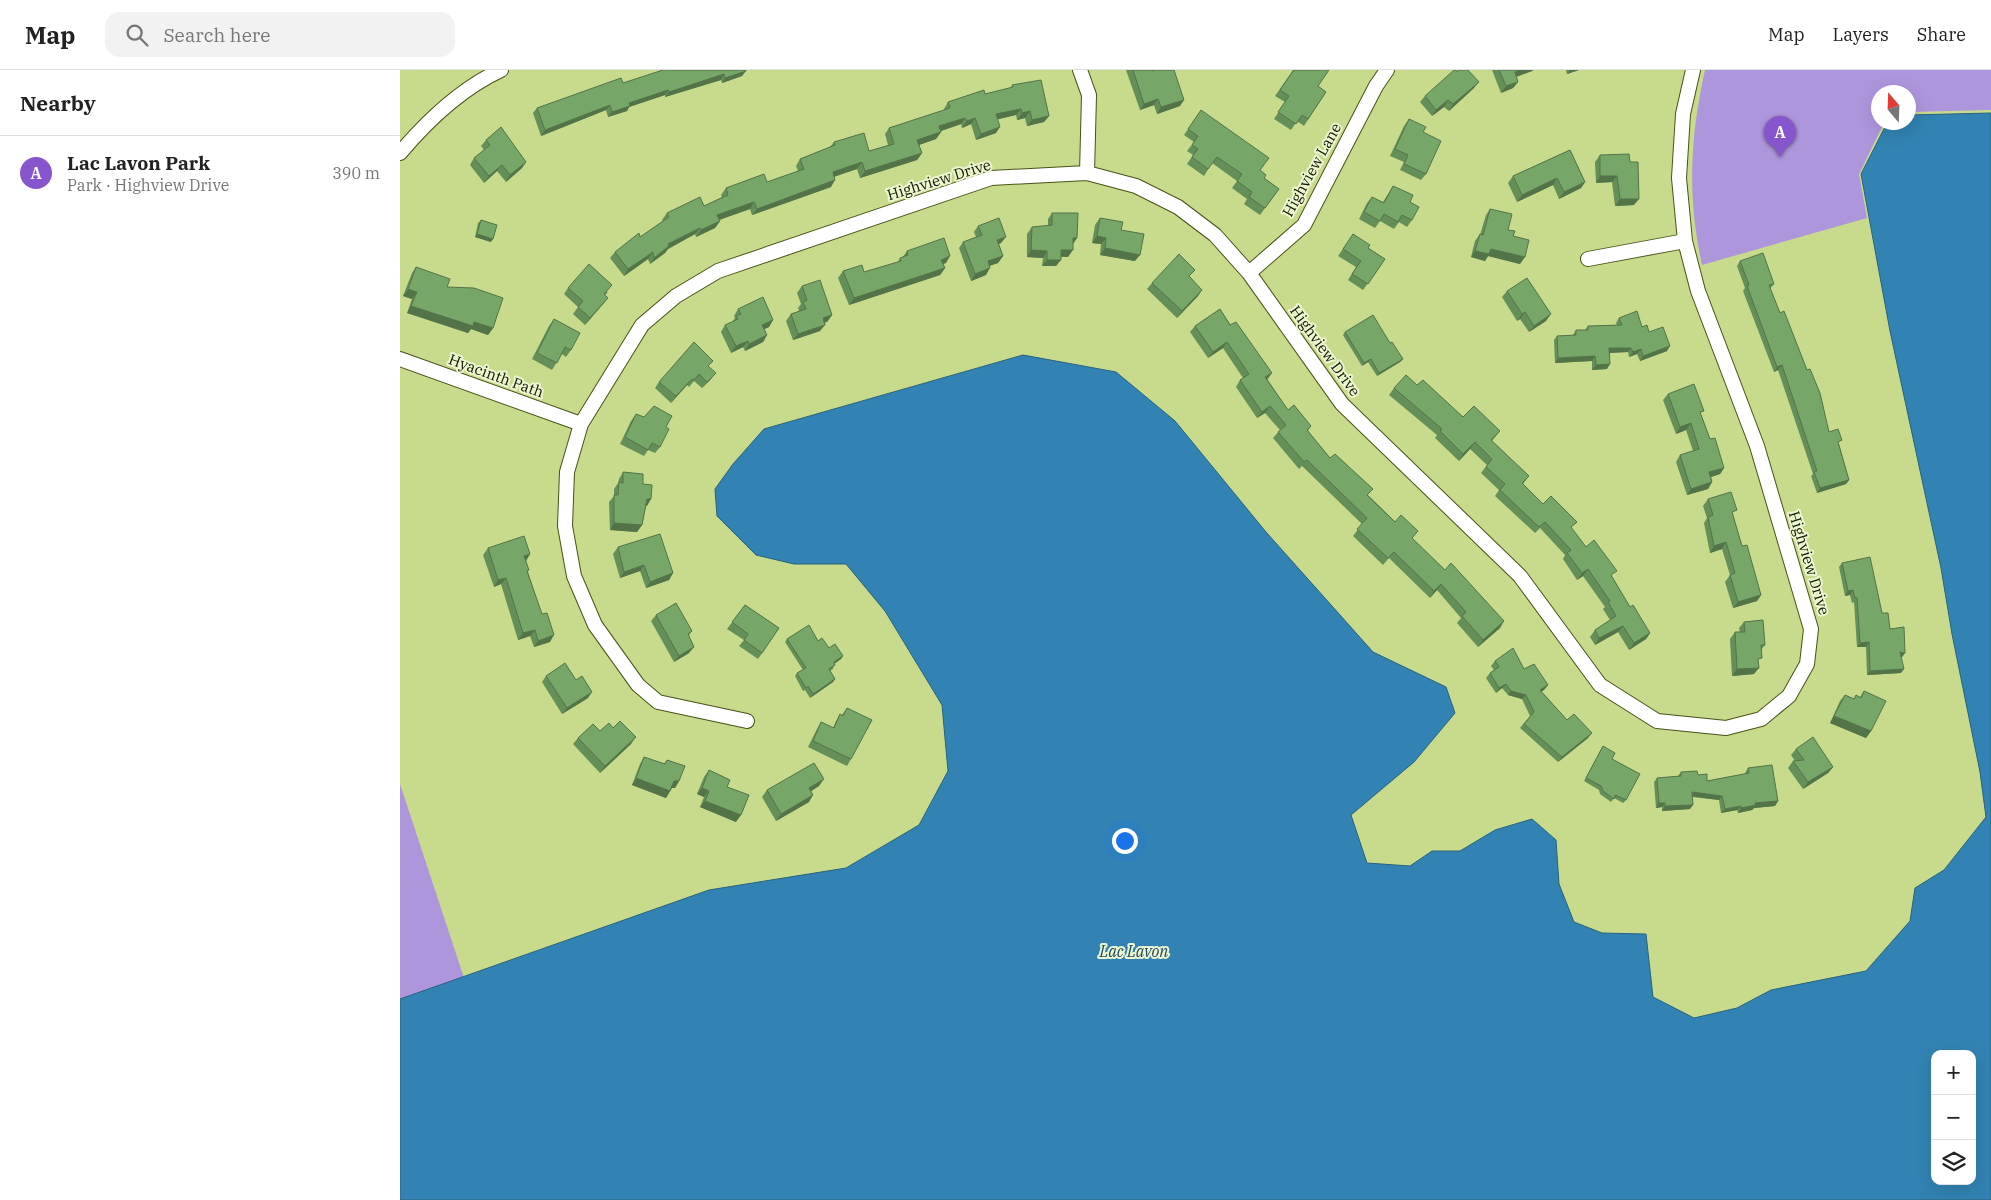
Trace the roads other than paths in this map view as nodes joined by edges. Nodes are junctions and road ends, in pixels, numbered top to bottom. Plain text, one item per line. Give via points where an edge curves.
1 (501, 70) edge
2 (1080, 70) edge
3 (1387, 70) edge
4 (1693, 70) edge
5 (484, 73) edge
6 (400, 153) edge
7 (1087, 173) junction
8 (1685, 241) junction
9 (1588, 259) dead end
10 (1249, 273) junction
11 (400, 359) edge
12 (580, 424) junction
13 (747, 721) dead end

1 - 5 street
2 - 7 street via 1088,95
3 - 10 street, Highview Lane via 1304,225
4 - 8 street, Highview Drive via 1683,114 1678,178
5 - 6 street via 426,122
7 - 10 street, Highview Drive via 1136,186 1178,207 1216,235
7 - 12 street, Highview Drive via 991,178 718,271 676,296 642,325
8 - 9 street
8 - 10 street, Highview Drive via 1698,290 1757,446 1811,628 1807,664 1789,696 1761,719 1726,728 1657,721 1600,685 1520,576 1342,404
11 - 12 street, Hyacinth Path
12 - 13 street, Highview Drive via 568,472 565,526 574,576 594,625 638,685 658,702

